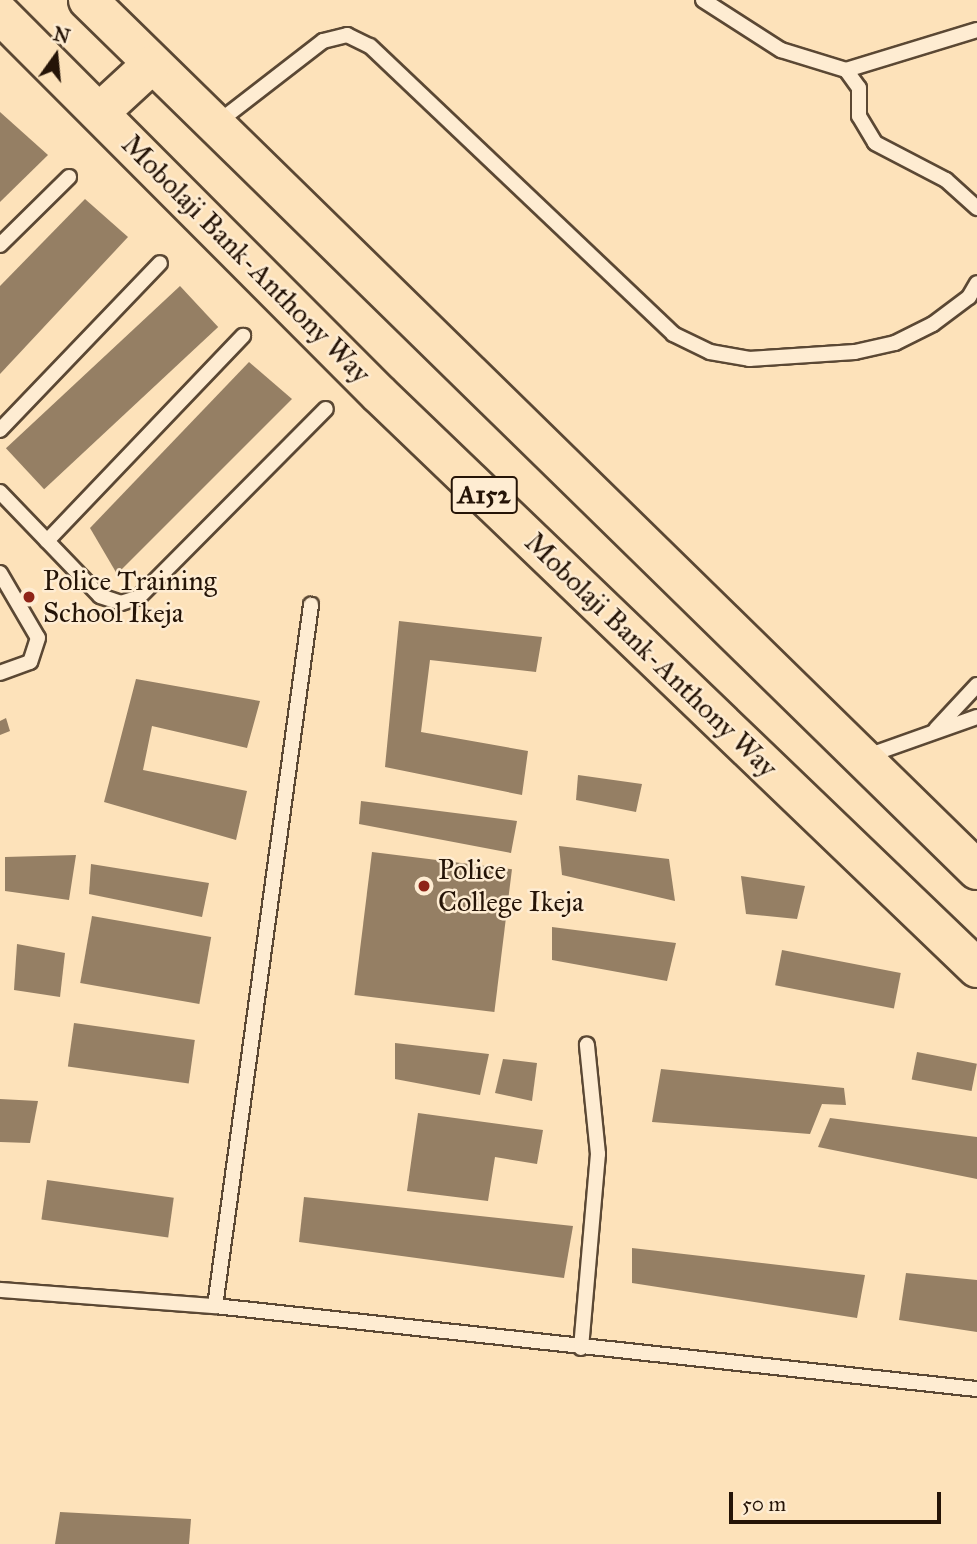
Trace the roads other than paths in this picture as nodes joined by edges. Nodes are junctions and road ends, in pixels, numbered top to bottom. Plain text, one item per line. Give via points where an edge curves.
1 (88, 0) edge
2 (703, 0) edge
3 (0, 14) edge
4 (977, 30) edge
5 (151, 65) junction
6 (846, 70) junction
7 (100, 112) junction
8 (213, 126) junction
9 (69, 177) dead end
10 (977, 208) edge
11 (0, 245) edge
12 (160, 263) dead end
13 (977, 283) edge
14 (243, 336) dead end
15 (326, 409) dead end
16 (0, 429) edge
17 (0, 492) edge
18 (47, 541) junction
19 (0, 573) edge
20 (311, 606) dead end
21 (0, 673) edge
22 (977, 685) edge
23 (977, 717) edge
24 (933, 733) junction
25 (859, 759) junction
26 (977, 870) edge
27 (977, 968) edge
28 (587, 1045) dead end
29 (0, 1290) edge
30 (215, 1306) junction
31 (581, 1348) junction
32 (977, 1389) edge

1 - 5 main road, A152
2 - 6 lane via 780,50
3 - 7 main road, Mobolaji Bank-Anthony Way / A152
4 - 6 lane
5 - 7 main road
5 - 8 main road, A152
6 - 10 lane via 859,88 859,116 875,143 946,180
7 - 27 main road, Mobolaji Bank-Anthony Way / A152 via 379,394
8 - 13 lane via 323,41 347,35 370,46 673,334 709,352 749,359 855,352 895,343 933,324 969,297
8 - 25 main road, A152
9 - 11 lane
12 - 16 lane
14 - 18 lane
15 - 18 lane via 139,597 121,603 100,596
17 - 18 lane
19 - 21 lane via 38,638 30,662
20 - 30 lane
22 - 24 lane
23 - 24 lane
24 - 25 lane
25 - 26 main road, A152
28 - 31 lane via 598,1154
29 - 30 lane
30 - 31 lane
31 - 32 lane

